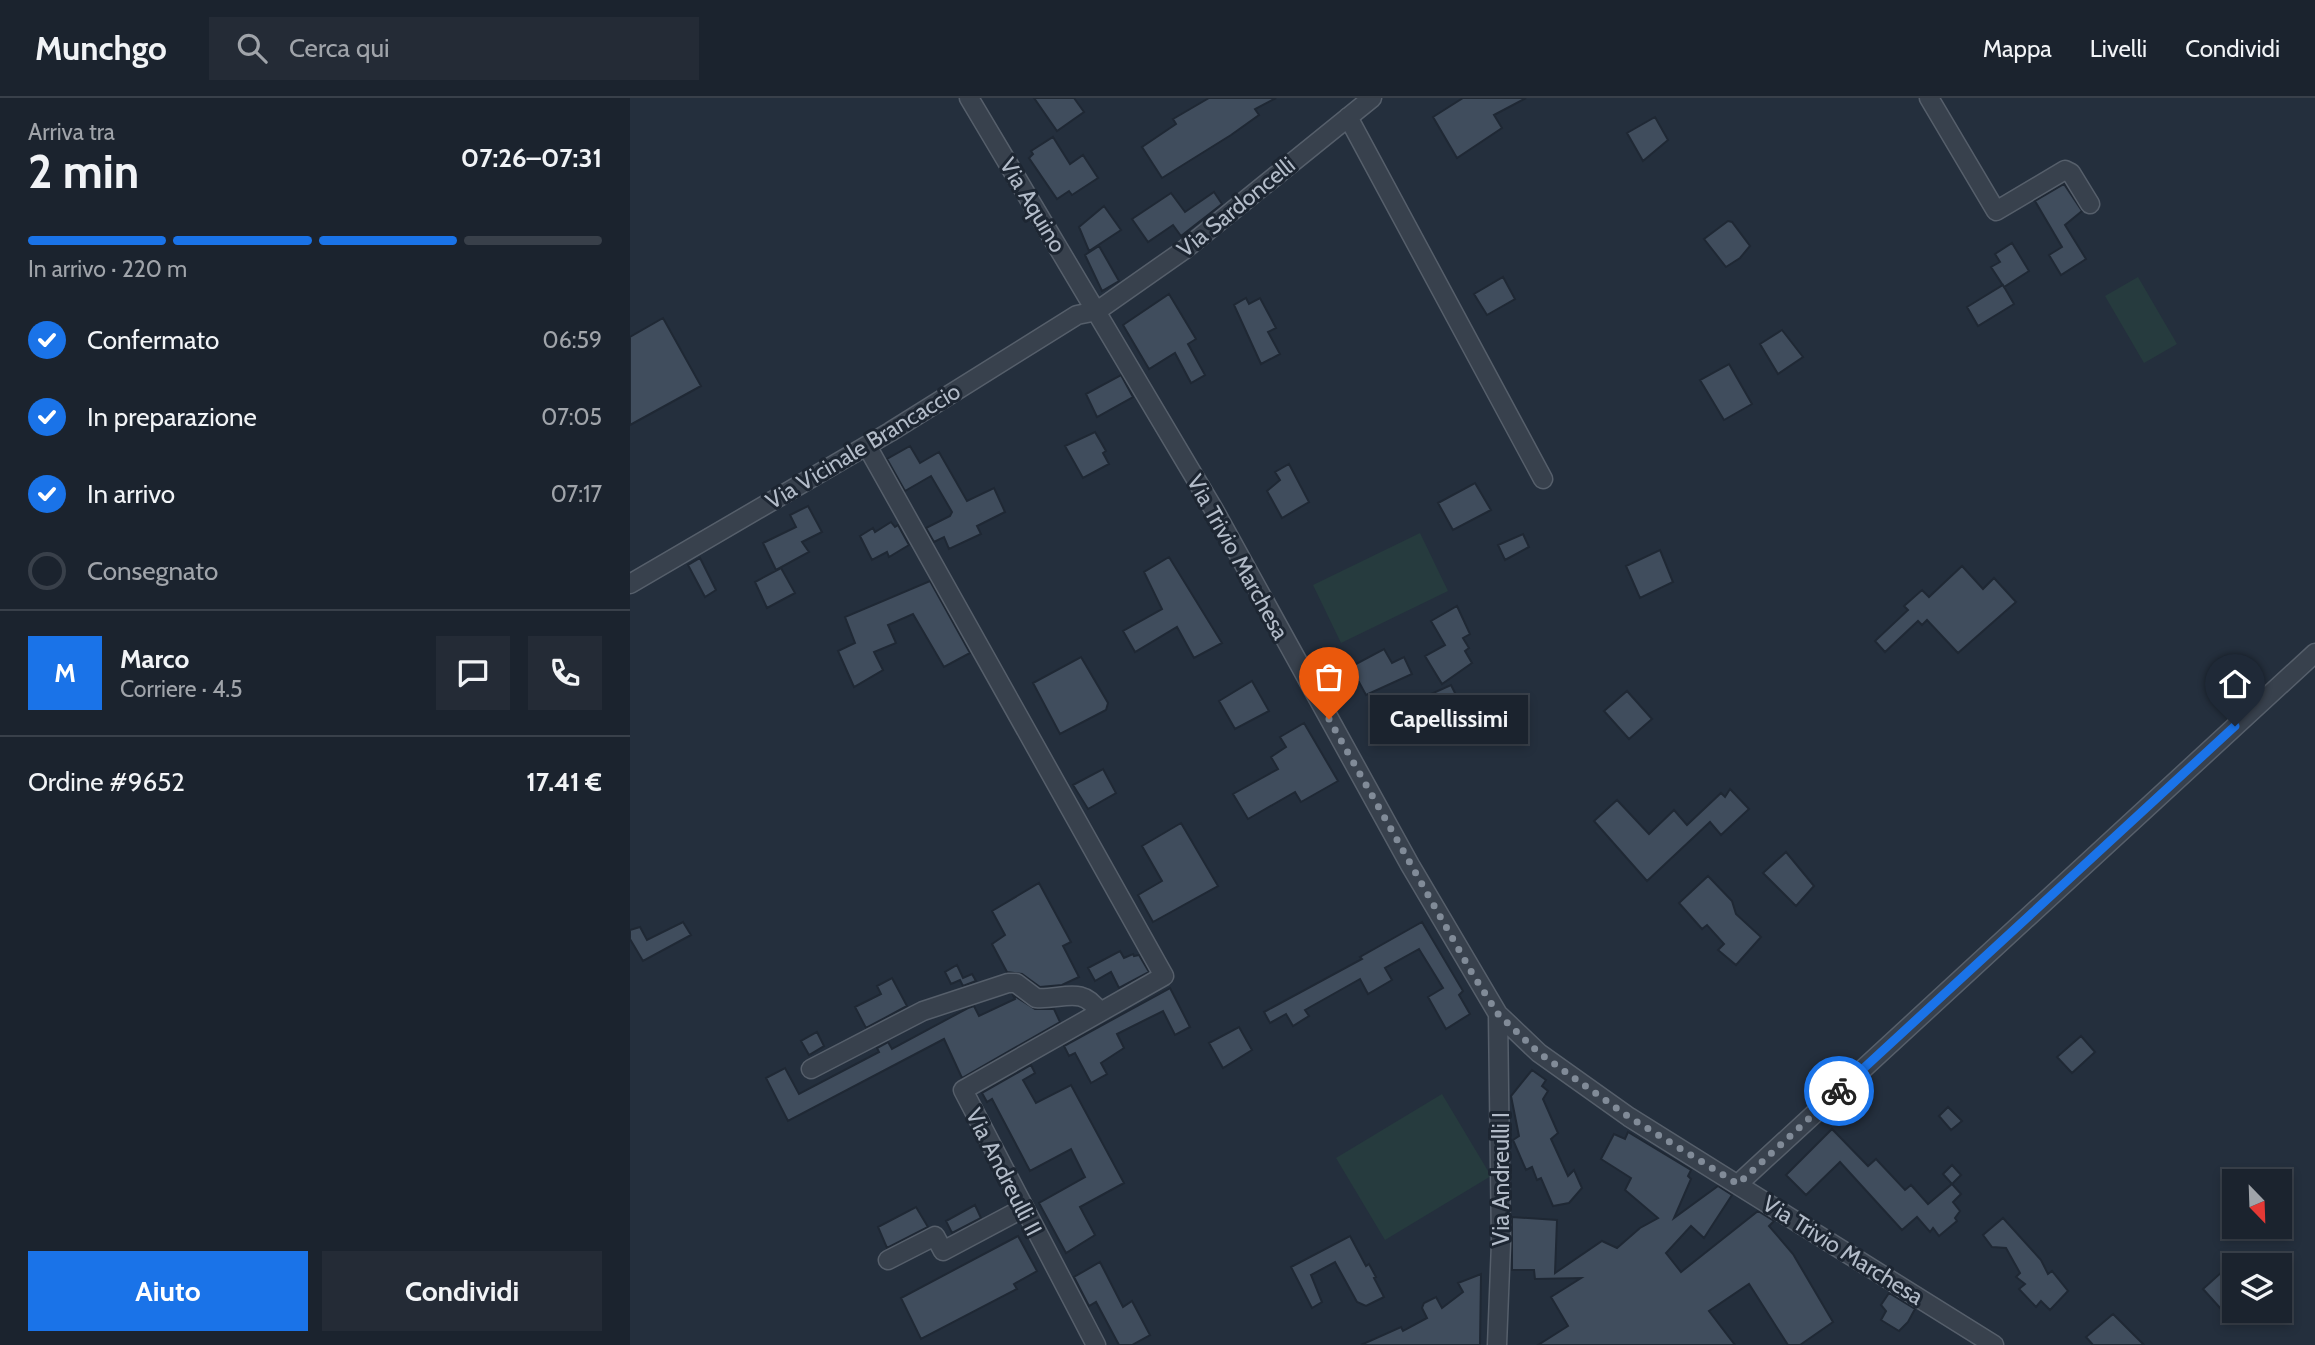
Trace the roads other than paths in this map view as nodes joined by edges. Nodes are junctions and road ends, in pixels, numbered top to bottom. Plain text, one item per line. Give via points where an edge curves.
1 (970, 98) edge
2 (1372, 98) edge
3 (1929, 98) edge
4 (1348, 117) junction
5 (2090, 204) dead end
6 (1097, 311) junction
7 (867, 446) junction
8 (1543, 479) dead end
9 (630, 584) edge
10 (2315, 653) edge
11 (1099, 1012) junction
12 (1498, 1014) junction
13 (811, 1069) dead end
14 (1738, 1184) junction
15 (1022, 1209) junction
16 (888, 1260) dead end
17 (1096, 1345) edge
18 (1497, 1345) edge
19 (1994, 1345) edge

1 - 6 street, Via Aquino
2 - 4 street, Via Sardoncelli
3 - 5 street via 1996,211 2066,170
4 - 6 street, Via Sardoncelli via 1184,250
4 - 8 street
6 - 7 street, Via Vicinale Brancaccio via 1077,315
6 - 12 street, Via Trivio Marchesa
7 - 9 street, Via Vicinale Brancaccio
7 - 11 street, Via Andreulli II via 1164,976
10 - 14 street
11 - 13 street via 1093,1002 1078,994 1036,998 1016,983 1008,983 923,1011
11 - 15 street, Via Andreulli II via 963,1090
12 - 14 street, Via Trivio Marchesa via 1539,1053 1629,1117
12 - 18 street, Via Andreulli I via 1501,1242
14 - 19 street, Via Trivio Marchesa
15 - 16 street via 943,1251 934,1236
15 - 17 street, Via Andreulli II

